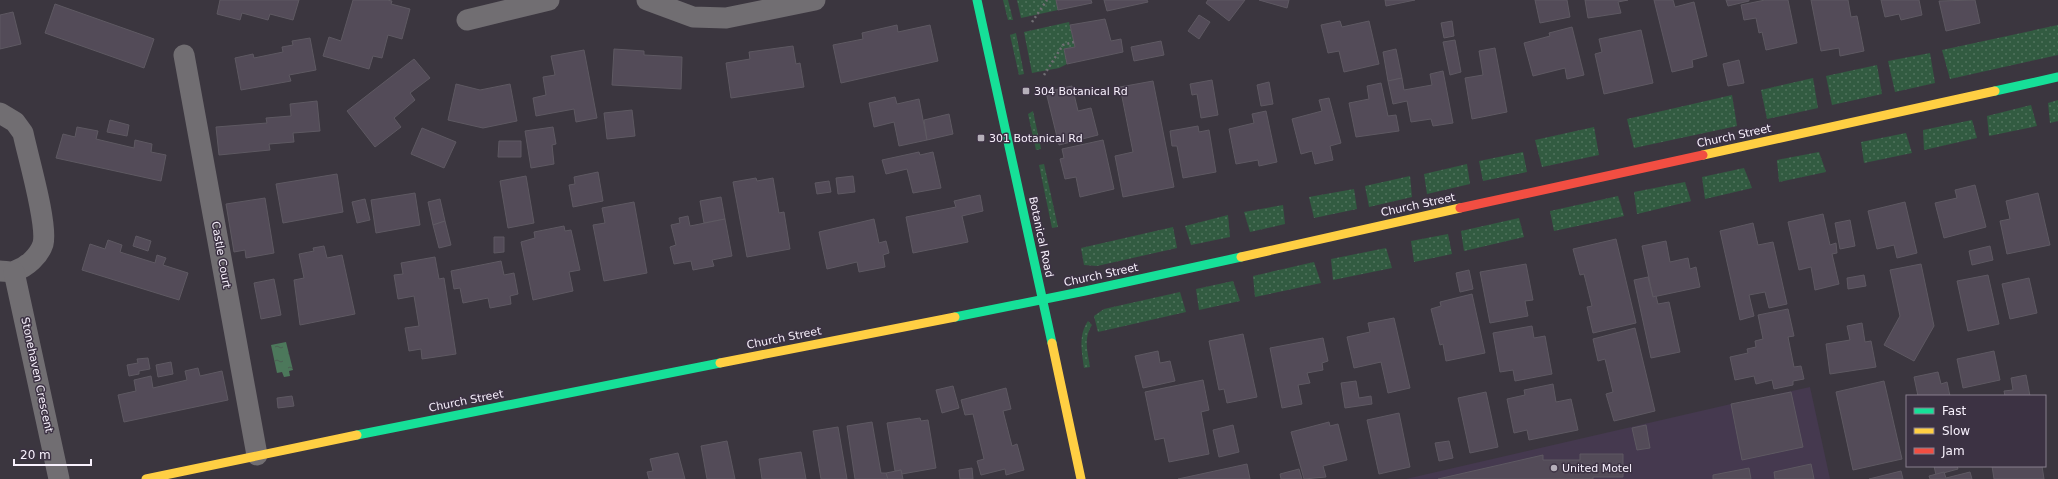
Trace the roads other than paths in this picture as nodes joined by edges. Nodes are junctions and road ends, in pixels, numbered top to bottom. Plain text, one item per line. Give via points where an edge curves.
1 (549, 0) edge
2 (647, 0) edge
3 (815, 0) edge
4 (977, 0) edge
5 (467, 20) dead end
6 (184, 55) dead end
7 (2058, 77) edge
8 (0, 113) edge
9 (7, 271) edge
10 (1042, 299) junction
11 (257, 454) junction
12 (59, 479) edge
13 (146, 479) edge
14 (1081, 479) edge

1 - 5 street
2 - 3 street via 694,17 726,18
4 - 10 street, Botanical Road
6 - 11 street, Castle Court
7 - 10 street, Church Street
8 - 9 street, Stonehaven Crescent via 15,122 23,134 43,224 43,243 39,253 33,260
9 - 12 street, Stonehaven Crescent
10 - 11 street, Church Street
10 - 14 street, Botanical Road
11 - 13 street, Church Street

